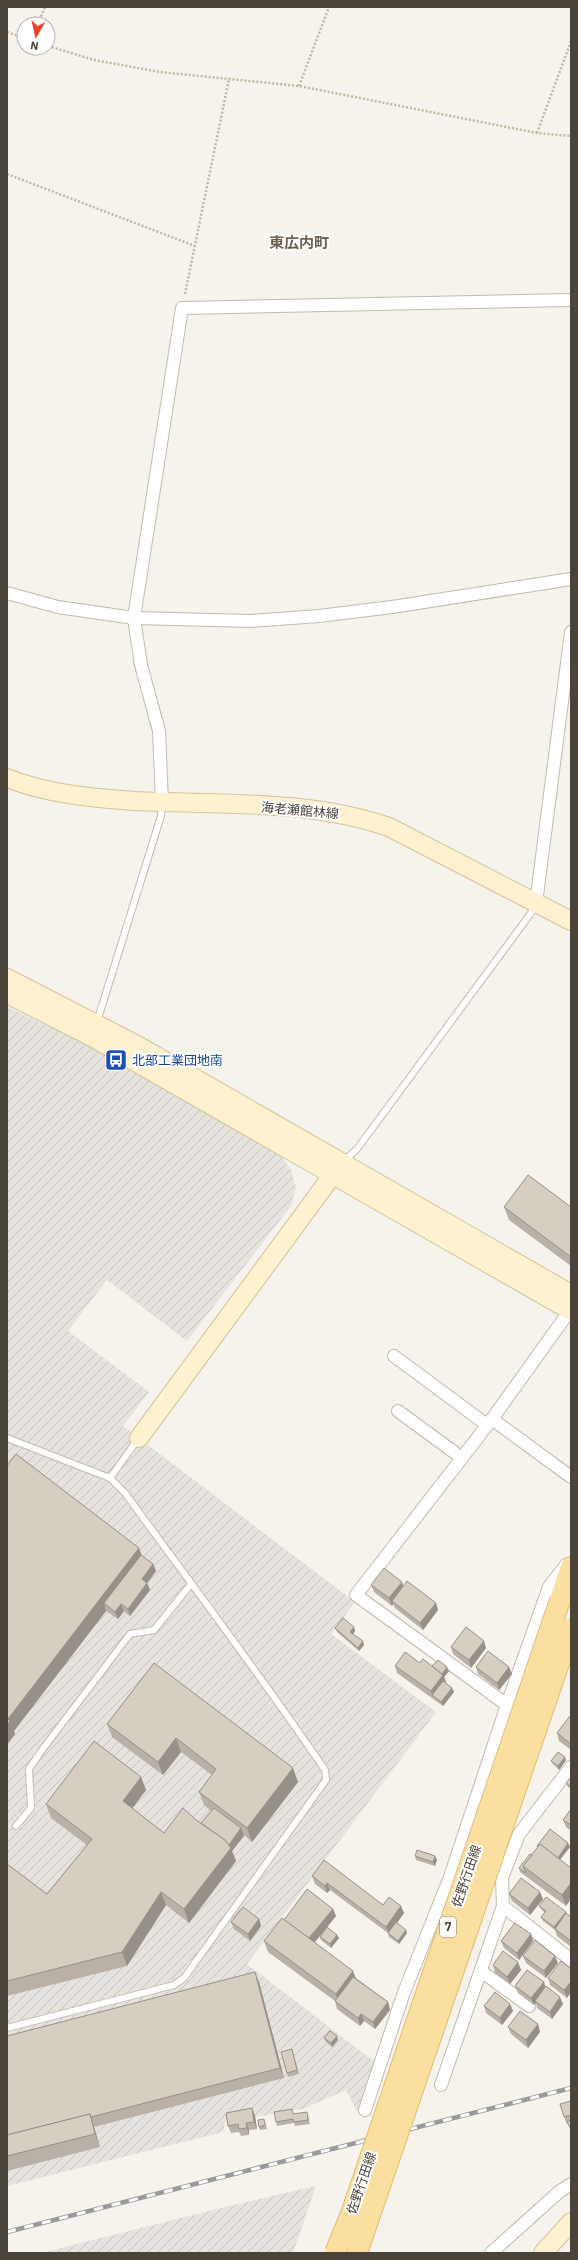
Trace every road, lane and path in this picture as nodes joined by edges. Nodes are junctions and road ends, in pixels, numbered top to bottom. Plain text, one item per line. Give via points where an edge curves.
1 (329, 7) edge
2 (571, 41) edge
3 (56, 48) edge
4 (229, 79) junction
5 (299, 86) junction
6 (537, 133) junction
7 (571, 136) edge
8 (7, 174) edge
9 (195, 246) junction
10 (571, 300) edge
11 (182, 308) junction
12 (571, 579) edge
13 (7, 593) edge
14 (134, 618) junction
15 (571, 632) edge
16 (7, 778) edge
17 (162, 802) junction
18 (536, 902) junction
19 (571, 921) edge
20 (7, 978) edge
21 (7, 994) edge
22 (94, 1029) junction
23 (338, 1168) junction
24 (571, 1306) edge
25 (394, 1356) dead end
26 (398, 1411) dead end
27 (489, 1422) junction
28 (7, 1438) edge
29 (139, 1438) joint
30 (462, 1458) junction
31 (571, 1477) edge
32 (110, 1478) junction
33 (571, 1560) edge
34 (571, 1567) edge
35 (191, 1584) junction
36 (571, 1628) edge
37 (507, 1705) junction
38 (571, 1767) edge
39 (16, 1826) dead end
40 (503, 1906) junction
41 (571, 1960) edge
42 (481, 1971) junction
43 (529, 2006) edge
44 (7, 2028) edge
45 (441, 2085) dead end
46 (365, 2110) dead end
47 (571, 2184) edge
48 (571, 2222) edge
49 (335, 2253) edge
50 (357, 2253) edge
51 (491, 2253) edge
52 (543, 2253) edge

1 - 5 path
2 - 6 path
3 - 4 path via 94,60 160,72
4 - 5 path
4 - 9 path
5 - 6 path
6 - 7 path
8 - 9 path
9 - 11 path
10 - 11 street
11 - 14 street
12 - 14 street via 319,616 251,621
13 - 14 street via 58,607
14 - 17 street via 141,665 159,731
15 - 18 street
16 - 17 street, 海老瀬館林線 via 56,792 94,798
17 - 18 street, 海老瀬館林線 via 298,807 362,818 389,827
17 - 22 lane via 161,816
18 - 19 street, 海老瀬館林線
18 - 23 lane via 531,913 357,1149
20 - 22 street
21 - 22 street
22 - 23 street
23 - 24 street
23 - 29 street
24 - 27 street
25 - 27 street
26 - 30 street
27 - 30 street
27 - 31 street
28 - 32 lane
29 - 32 lane
30 - 37 street via 356,1595
32 - 35 lane via 125,1493
33 - 37 street via 549,1587
34 - 49 main road, 佐野行田線 / 7, bridge via 353,2207
35 - 39 lane via 154,1630 130,1634 42,1750 29,1769 31,1808
35 - 44 lane via 279,1703 324,1770 326,1780 184,1978 174,1985
36 - 50 main road, 佐野行田線 / 7, bridge
37 - 46 street via 450,1877 403,1995
38 - 40 street via 519,1834 502,1878
40 - 41 street
40 - 42 street
42 - 43 street
42 - 45 street
47 - 51 street
48 - 52 street

